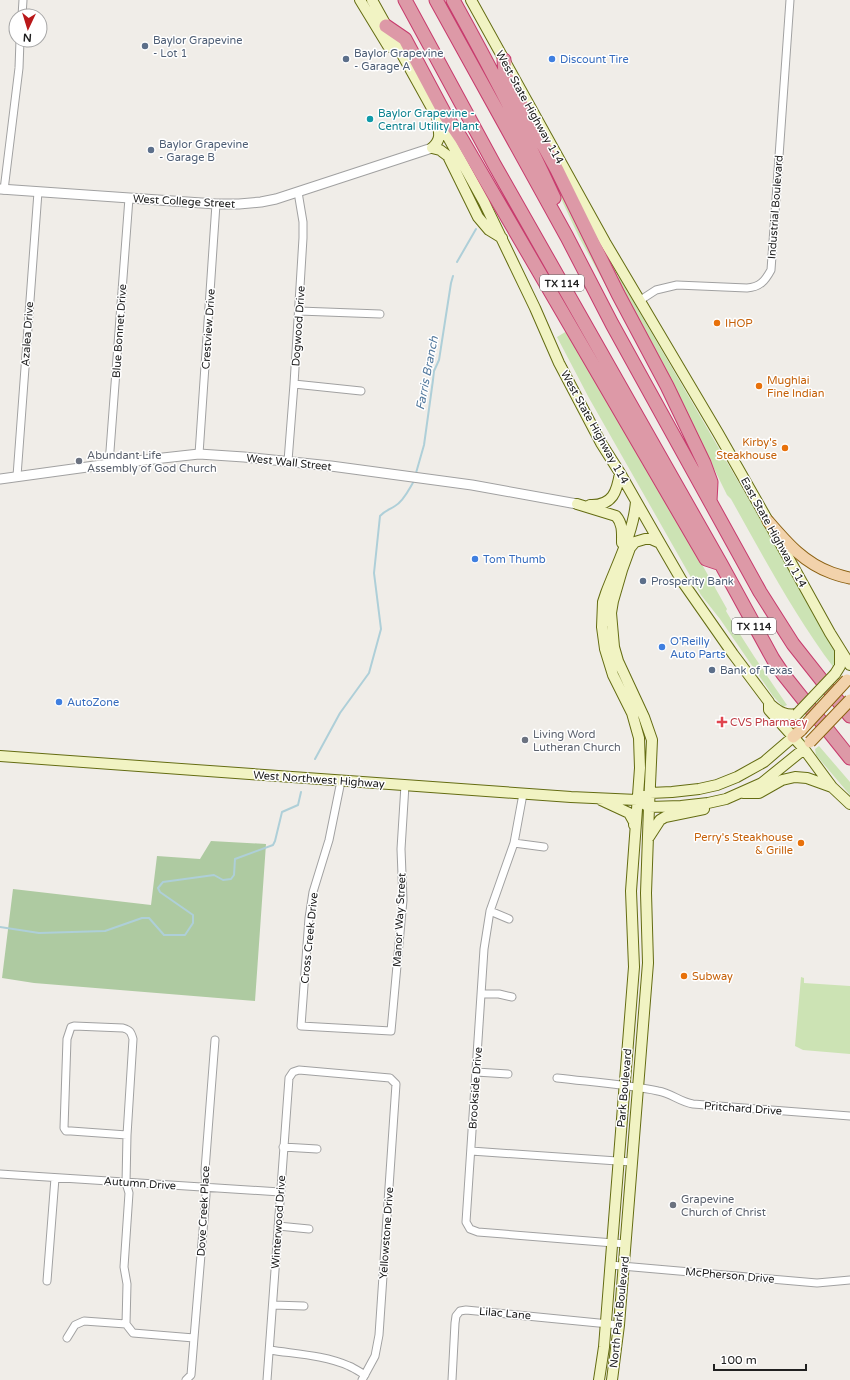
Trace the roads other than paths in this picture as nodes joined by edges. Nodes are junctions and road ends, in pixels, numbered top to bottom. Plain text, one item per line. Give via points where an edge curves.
1 (360, 0) edge
2 (372, 0) edge
3 (405, 0) edge
4 (436, 0) edge
5 (453, 0) edge
6 (471, 0) edge
7 (790, 0) edge
8 (386, 26) junction
9 (20, 48) edge
10 (399, 50) junction
11 (504, 60) junction
12 (433, 109) junction
13 (432, 148) junction
14 (2, 189) edge
15 (38, 192) junction
16 (298, 192) junction
17 (129, 198) junction
18 (216, 204) junction
19 (567, 237) junction
20 (502, 238) junction
21 (639, 300) junction
22 (299, 311) junction
23 (380, 314) dead end
24 (649, 317) joint
25 (294, 384) junction
26 (362, 391) dead end
27 (199, 454) junction
28 (288, 461) junction
29 (109, 464) junction
30 (620, 473) junction
31 (17, 476) junction
32 (0, 479) edge
33 (636, 501) junction
34 (710, 501) junction
35 (577, 504) junction
36 (768, 521) junction
37 (631, 526) junction
38 (635, 542) junction
39 (660, 543) junction
40 (621, 553) junction
41 (721, 564) junction
42 (850, 578) edge
43 (607, 613) junction
44 (840, 650) junction
45 (850, 665) edge
46 (848, 678) edge
47 (850, 700) edge
48 (769, 702) junction
49 (636, 710) junction
50 (850, 716) edge
51 (797, 733) junction
52 (807, 746) junction
53 (0, 756) edge
54 (850, 758) edge
55 (341, 781) junction
56 (405, 785) junction
57 (832, 787) junction
58 (741, 793) junction
59 (523, 794) junction
60 (598, 798) junction
61 (637, 798) junction
62 (726, 799) junction
63 (649, 800) junction
64 (850, 804) edge
65 (514, 843) junction
66 (635, 843) junction
67 (648, 843) junction
68 (544, 847) dead end
69 (490, 911) junction
70 (509, 919) dead end
71 (648, 963) junction
72 (634, 964) junction
73 (481, 994) junction
74 (512, 997) dead end
75 (391, 1031) joint
76 (215, 1040) dead end
77 (298, 1070) joint
78 (476, 1072) junction
79 (508, 1074) dead end
80 (557, 1078) dead end
81 (625, 1085) junction
82 (638, 1088) junction
83 (850, 1116) edge
84 (127, 1135) junction
85 (283, 1147) junction
86 (317, 1150) dead end
87 (471, 1151) junction
88 (618, 1161) junction
89 (632, 1162) junction
90 (0, 1174) edge
91 (56, 1178) junction
92 (126, 1183) junction
93 (205, 1188) junction
94 (280, 1192) junction
95 (278, 1226) junction
96 (309, 1229) dead end
97 (612, 1242) junction
98 (626, 1244) junction
99 (610, 1265) junction
100 (624, 1266) junction
101 (850, 1280) edge
102 (47, 1281) dead end
103 (272, 1305) junction
104 (304, 1306) dead end
105 (605, 1323) junction
106 (126, 1324) junction
107 (619, 1325) junction
108 (67, 1338) dead end
109 (194, 1338) junction
110 (270, 1350) junction
111 (364, 1377) edge
112 (186, 1380) edge
113 (267, 1380) edge
114 (452, 1380) edge
115 (599, 1380) edge
116 (612, 1380) edge

1 - 10 main road via 388,46
2 - 8 main road, West State Highway 114
3 - 41 highway, TX 114 via 494,164
4 - 19 highway, TX 114
5 - 19 highway via 528,140 564,218
6 - 11 main road, West State Highway 114
7 - 21 street, Industrial Boulevard via 771,270 756,287 677,285 656,290
8 - 10 main road, West State Highway 114
8 - 41 highway via 405,39 446,116 706,559
9 - 14 street
10 - 12 main road, West State Highway 114
11 - 21 main road, West State Highway 114
11 - 34 highway via 505,76 557,170 704,463 711,482
12 - 13 main road via 440,134 437,144
12 - 20 main road, West State Highway 114
13 - 16 street, West College Street
13 - 20 main road via 448,156 478,216 489,230
14 - 15 street, West College Street
15 - 17 street, West College Street
15 - 31 street, Azalea Drive
16 - 18 street, West College Street via 261,202
16 - 22 street, Dogwood Drive via 303,222
17 - 18 street, West College Street
17 - 29 street, Blue Bonnet Drive
18 - 27 street, Crestview Drive
19 - 34 highway, TX 114
20 - 30 main road, West State Highway 114 via 559,363 601,443
21 - 24 main road, West State Highway 114
22 - 23 street
22 - 25 street, Dogwood Drive
24 - 36 main road, East State Highway 114
25 - 26 street
25 - 28 street, Dogwood Drive
27 - 28 street, West Wall Street
27 - 29 street, West Wall Street
28 - 35 street, West Wall Street via 459,484
29 - 31 street, West Wall Street
30 - 33 main road, West State Highway 114
30 - 35 main road via 617,489 610,499 597,505
31 - 32 street, West Wall Street
33 - 37 main road
33 - 39 main road, West State Highway 114
34 - 50 highway, TX 114 via 775,616
35 - 37 main road via 609,509 624,518
35 - 40 main road via 616,516 623,531
36 - 42 main road via 788,544 807,560 819,568
36 - 44 main road, East State Highway 114
37 - 38 main road via 635,531
37 - 40 main road
38 - 39 main road via 645,538
38 - 43 main road via 630,548
39 - 48 main road, West State Highway 114 via 697,602
40 - 43 main road via 606,593
41 - 54 highway, TX 114 via 783,674
43 - 49 main road via 614,647 613,659
44 - 45 main road, East State Highway 114
44 - 48 main road, bridge via 840,666 836,674 797,714 778,712
46 - 51 main road, bridge
47 - 52 main road, bridge
48 - 51 main road, West State Highway 114 via 769,710
49 - 61 main road, Park Boulevard via 640,752
49 - 63 main road, Park Boulevard via 652,740
51 - 52 main road, West State Highway 114
51 - 63 main road via 764,762 737,777 717,785 672,792
52 - 57 main road, West State Highway 114
52 - 58 main road via 768,779
53 - 55 main road, West Northwest Highway
55 - 56 main road, West Northwest Highway
55 - 75 street, Cross Creek Drive via 329,840 313,892 300,1026
56 - 59 main road, West Northwest Highway
56 - 75 street, Manor Way Street via 403,900
57 - 58 main road via 807,778 795,777 782,780 759,793
57 - 64 main road, West State Highway 114
58 - 62 main road
59 - 60 main road, West Northwest Highway
59 - 65 street, Brookside Drive
60 - 61 main road, West Northwest Highway
60 - 66 main road via 629,813 634,822
61 - 63 main road, West Northwest Highway
61 - 66 main road, Park Boulevard
62 - 63 main road via 695,804
62 - 67 main road via 711,808 665,817 655,827
63 - 67 main road, Park Boulevard
65 - 68 street
65 - 69 street, Brookside Drive
66 - 72 main road, Park Boulevard via 631,891
67 - 71 main road, Park Boulevard
69 - 70 street
69 - 73 street, Brookside Drive
71 - 72 main road
71 - 82 main road, Park Boulevard
72 - 81 main road, Park Boulevard
73 - 74 street
73 - 78 street, Brookside Drive
76 - 93 street, Dove Creek Place
77 - 85 street, Winterwood Drive via 289,1078
77 - 111 street, Yellowstone Drive via 390,1078 396,1084 379,1335 375,1356
78 - 79 street
78 - 87 street, Brookside Drive
80 - 81 street, Pritchard Drive
81 - 82 street, Pritchard Drive
81 - 88 main road, Park Boulevard
82 - 83 street, Pritchard Drive via 659,1091 693,1104
82 - 89 main road, Park Boulevard
84 - 84 street via 133,1039 131,1032 122,1028 71,1027 67,1039 64,1128 71,1131
84 - 92 street
85 - 86 street
85 - 94 street, Winterwood Drive
87 - 88 street
87 - 97 street, Brookside Drive via 466,1222 470,1229 478,1232
88 - 89 street
88 - 97 main road, Park Boulevard
89 - 98 main road, Park Boulevard
90 - 91 street, Autumn Drive
91 - 92 street, Autumn Drive
91 - 102 street
92 - 93 street, Autumn Drive
92 - 106 street via 129,1193 124,1268 127,1284
93 - 94 street, Autumn Drive
93 - 109 street, Dove Creek Place
94 - 95 street, Winterwood Drive
95 - 96 street
95 - 103 street, Winterwood Drive
97 - 98 street, Brookside Drive
97 - 99 main road, Park Boulevard
98 - 100 main road, North Park Boulevard
99 - 100 street, McPherson Drive
99 - 105 main road, Park Boulevard
100 - 101 street, McPherson Drive via 817,1283
100 - 107 main road, North Park Boulevard
103 - 104 street
103 - 110 street, Winterwood Drive
105 - 107 street, Lilac Lane
105 - 114 street, Lilac Lane via 460,1311 455,1323
105 - 115 main road, Park Boulevard
106 - 108 street via 84,1321 75,1325
106 - 109 street via 133,1333
107 - 116 main road, North Park Boulevard
109 - 112 street, Dove Creek Place via 191,1375
110 - 111 street via 338,1362 349,1366
110 - 113 street, Winterwood Drive

